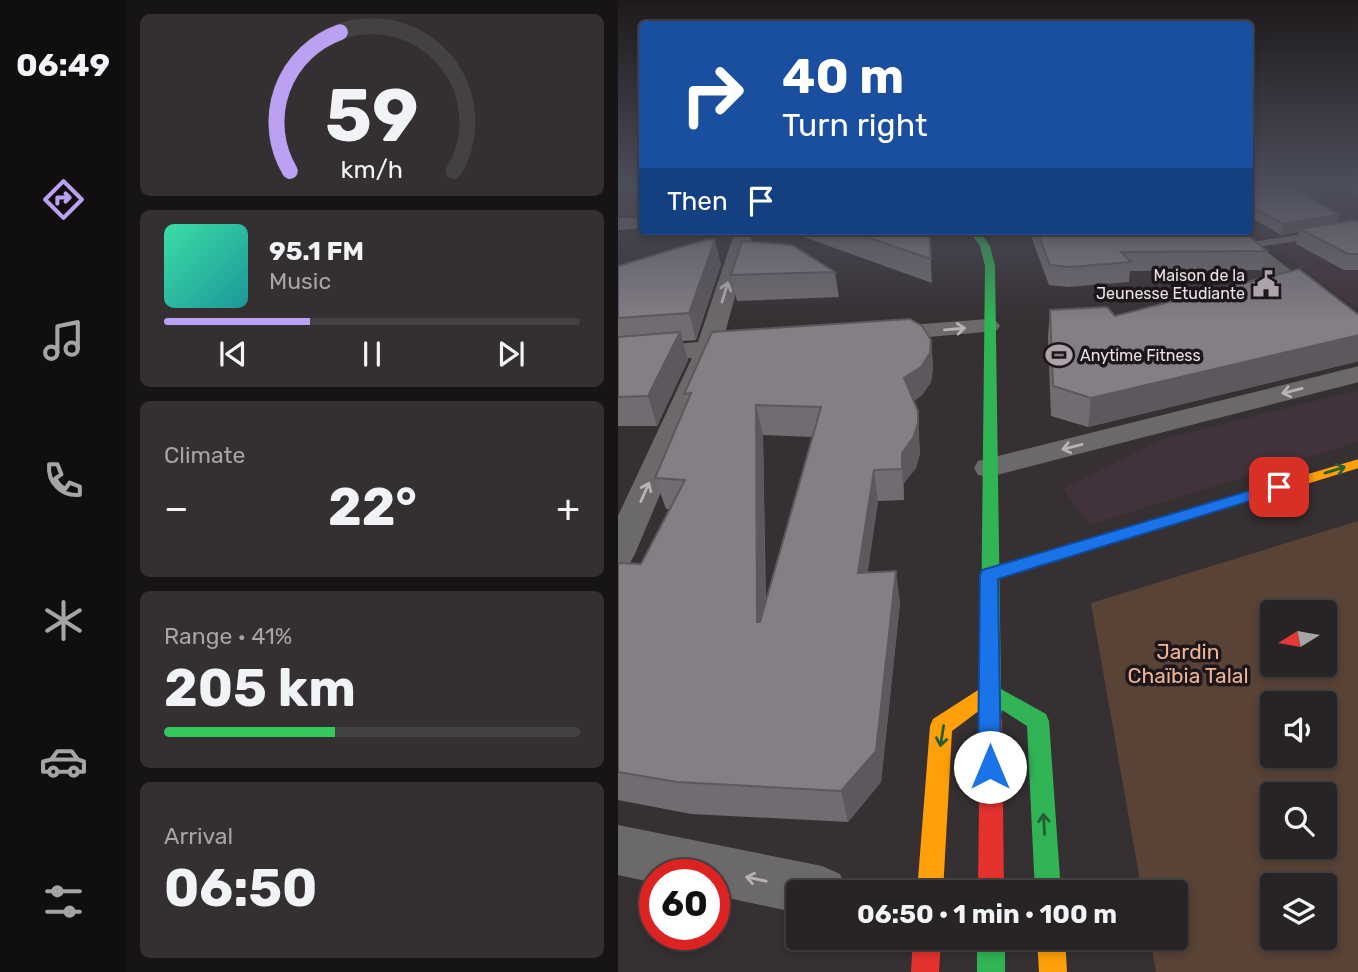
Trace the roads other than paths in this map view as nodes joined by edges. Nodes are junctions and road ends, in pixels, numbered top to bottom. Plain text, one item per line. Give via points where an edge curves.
1 (1343, 230) edge
2 (738, 235) edge
3 (977, 235) edge
4 (1233, 235) edge
5 (1246, 246) junction
6 (988, 326) junction
7 (1358, 335) edge
8 (855, 337) edge
9 (775, 344) edge
10 (708, 349) junction
11 (618, 356) edge
12 (1358, 374) edge
13 (1358, 463) edge
14 (989, 468) junction
15 (618, 554) edge
16 (989, 575) junction
17 (989, 692) junction
18 (618, 850) edge
19 (931, 880) edge
20 (991, 880) edge
21 (1047, 880) edge
22 (786, 885) edge
23 (926, 950) edge
24 (991, 950) edge
25 (1052, 950) edge
26 (925, 972) edge
27 (991, 972) edge
28 (1053, 972) edge

1 - 5 lane
10 -> 2 street
3 - 6 main road via 990,266
4 - 5 street
5 - 7 street
8 -> 6 street
6 - 14 main road
9 - 10 street
10 - 11 street
15 -> 10 street
12 -> 14 street
16 -> 13 main road
14 - 16 main road
16 - 17 main road
17 -> 19 main road via 941,726
17 - 20 main road
21 -> 17 main road via 1038,721
22 -> 18 street
23 - 26 main road
24 - 27 main road
25 - 28 main road

